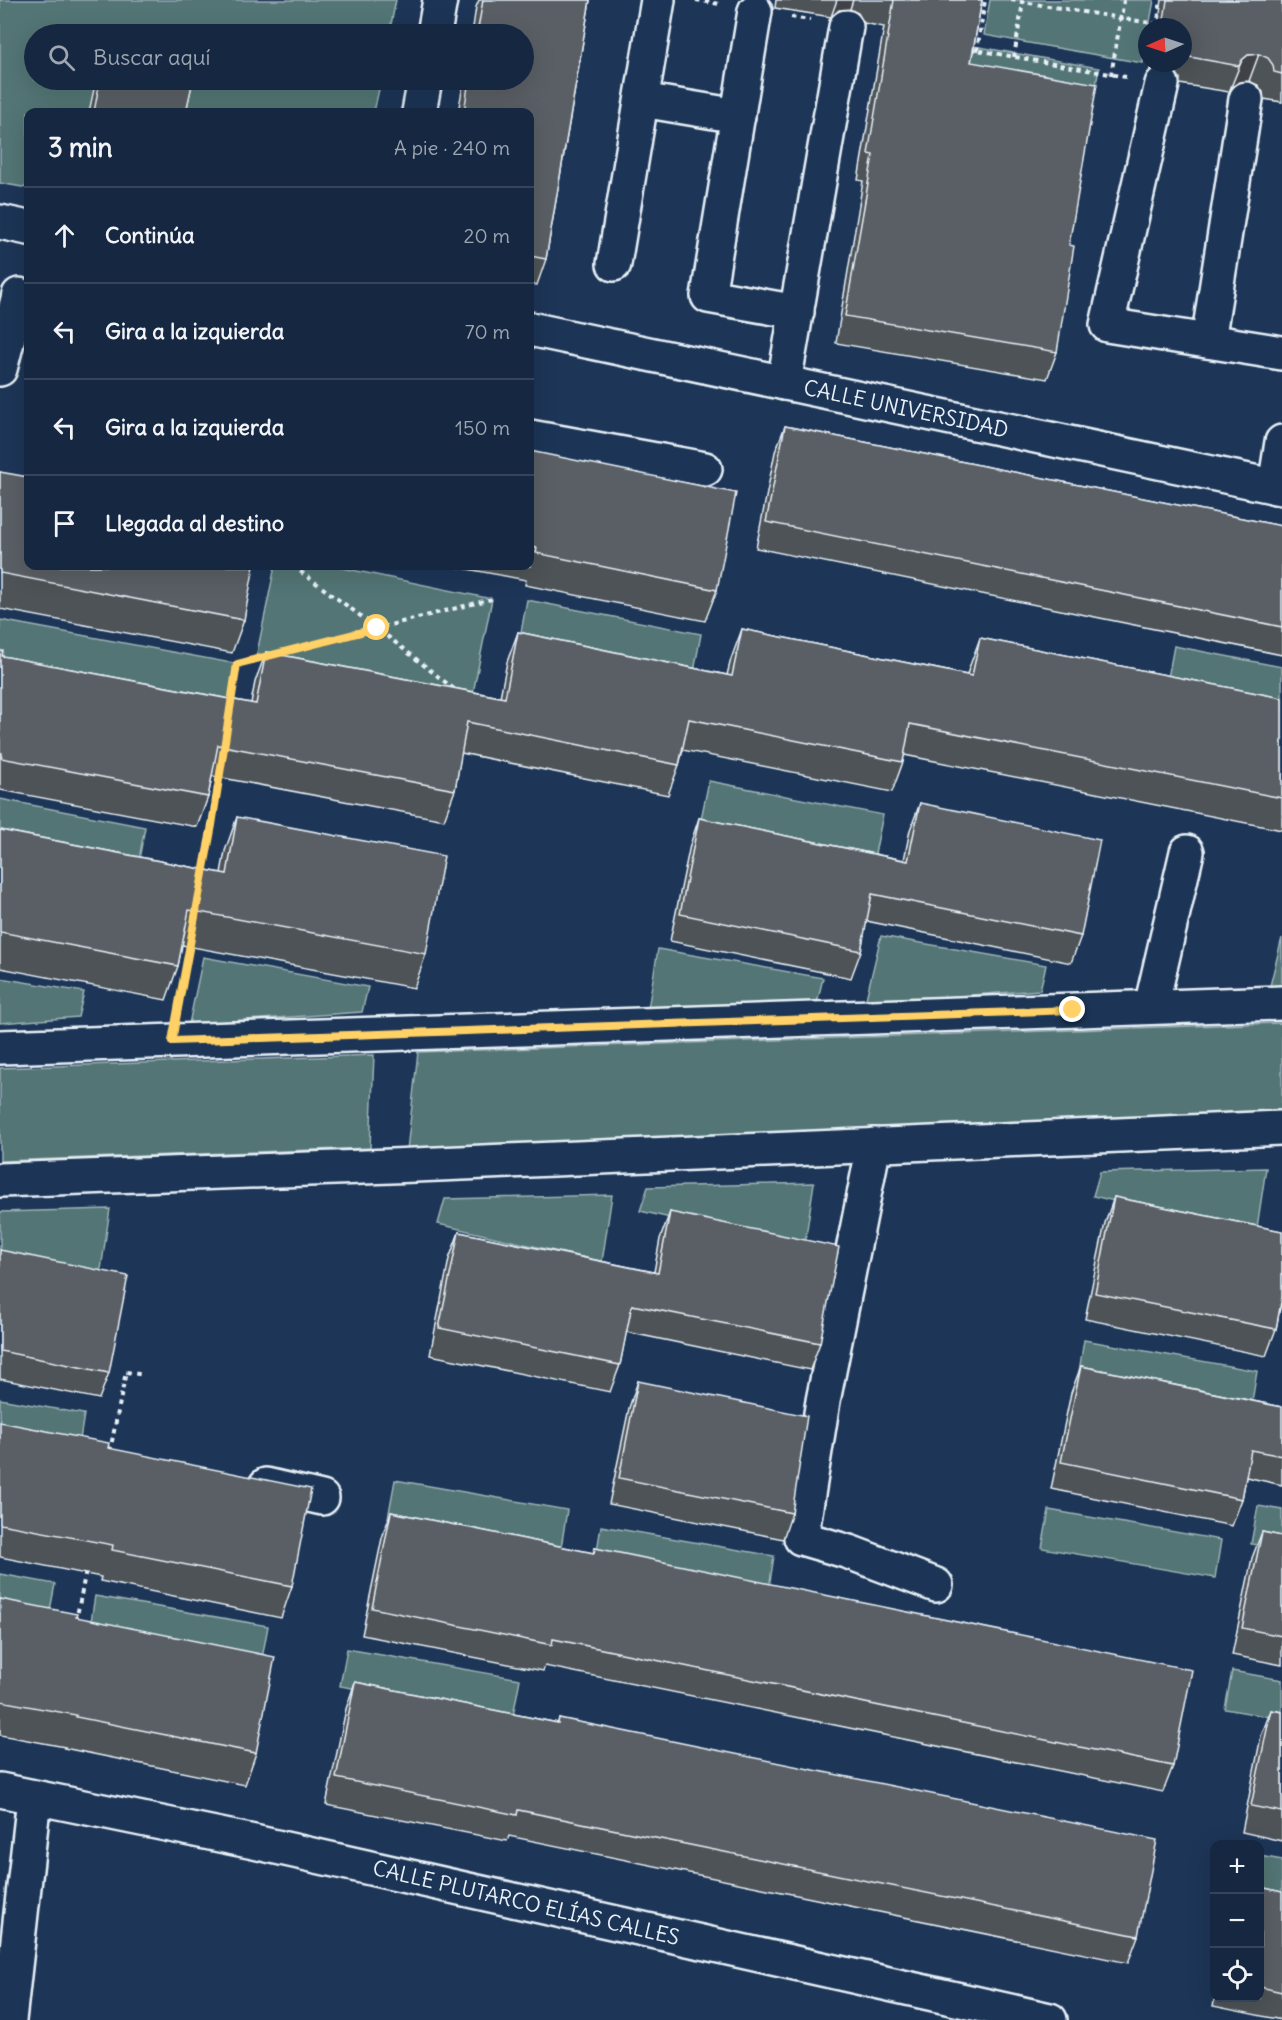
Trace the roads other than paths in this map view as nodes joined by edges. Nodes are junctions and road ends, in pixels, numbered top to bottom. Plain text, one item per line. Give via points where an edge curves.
1 (440, 0) edge
2 (658, 0) edge
3 (755, 10) road end
4 (436, 24) edge
5 (846, 27) road end
6 (1162, 84) road end
7 (423, 90) edge
8 (642, 99) junction
9 (1246, 99) dead end
10 (420, 108) edge
11 (738, 116) junction
12 (0, 222) edge
13 (24, 227) edge
14 (614, 264) dead end
15 (19, 295) dead end
16 (797, 312) junction
17 (534, 330) edge
18 (1208, 341) junction
19 (1282, 353) edge
20 (0, 369) edge
21 (784, 383) junction
22 (534, 438) edge
23 (1282, 441) edge
24 (705, 469) dead end
25 (1278, 488) edge
26 (1187, 852) dead end
27 (1282, 1003) edge
28 (1151, 1007) junction
29 (0, 1047) edge
30 (1282, 1128) edge
31 (874, 1145) junction
32 (0, 1180) edge
33 (233, 1479) edge
34 (322, 1498) dead end
35 (936, 1585) dead end
36 (0, 1790) edge
37 (34, 1798) junction
38 (1002, 2015) edge
39 (9, 2020) edge
40 (1050, 2020) edge

1 - 4 street
2 - 8 street
3 - 11 street
5 - 16 street
6 - 18 street via 1107,325
7 - 10 street
8 - 11 street
8 - 14 street
9 - 18 street
11 - 16 street via 708,296
12 - 13 street
15 - 20 street
16 - 21 street
17 - 21 street, CALLE UNIVERSIDAD
18 - 19 street
21 - 25 street, CALLE UNIVERSIDAD
22 - 24 street
23 - 25 street
26 - 28 street
27 - 28 street
28 - 29 street
30 - 31 street
31 - 32 street
31 - 35 street via 823,1401 801,1538
33 - 34 street
36 - 37 street, CALLE PLUTARCO ELÍAS CALLES
37 - 38 street, CALLE PLUTARCO ELÍAS CALLES via 265,1844
37 - 39 street
38 - 40 street, CALLE PLUTARCO ELÍAS CALLES

